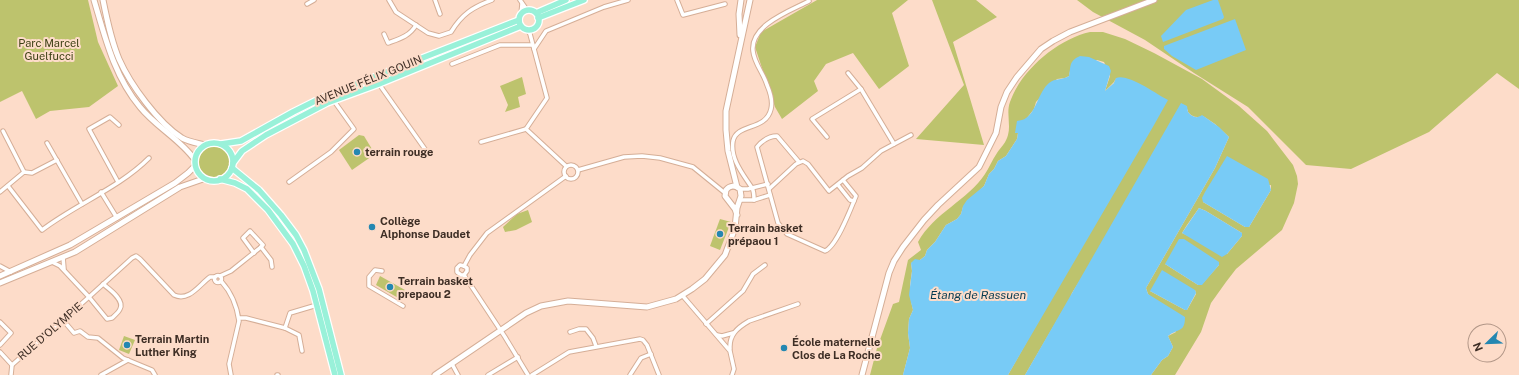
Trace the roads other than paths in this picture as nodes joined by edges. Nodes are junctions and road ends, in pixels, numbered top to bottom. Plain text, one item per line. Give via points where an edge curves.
1 (94, 0) edge
2 (103, 0) edge
3 (314, 0) edge
4 (389, 0) edge
5 (435, 0) edge
6 (492, 0) edge
7 (566, 0) edge
8 (584, 0) edge
9 (628, 0) edge
10 (677, 0) edge
11 (750, 0) edge
12 (1154, 0) edge
13 (741, 1) edge
14 (809, 1) dead end
15 (521, 2) edge
16 (307, 4) dead end
17 (725, 4) dead end
18 (527, 10) junction
19 (440, 14) dead end
20 (521, 14) junction
21 (537, 16) junction
22 (416, 25) junction
23 (526, 27) junction
24 (384, 34) dead end
25 (740, 42) junction
26 (533, 47) junction
27 (452, 64) dead end
28 (848, 73) dead end
29 (379, 84) junction
30 (861, 90) junction
31 (334, 101) junction
32 (119, 125) dead end
33 (526, 129) junction
34 (3, 131) dead end
35 (911, 135) dead end
36 (828, 137) dead end
37 (481, 142) dead end
38 (47, 143) dead end
39 (221, 144) junction
40 (894, 144) junction
41 (205, 145) junction
42 (427, 152) dead end
43 (149, 158) dead end
44 (57, 160) junction
45 (800, 162) junction
46 (195, 163) junction
47 (232, 165) junction
48 (566, 166) junction
49 (578, 170) junction
50 (732, 171) junction
51 (24, 172) junction
52 (566, 176) junction
53 (206, 178) junction
54 (220, 179) junction
55 (843, 180) junction
56 (118, 182) junction
57 (289, 182) dead end
58 (838, 185) junction
59 (8, 186) junction
60 (768, 186) junction
61 (730, 187) junction
62 (739, 188) junction
63 (752, 188) junction
64 (0, 192) edge
65 (101, 192) junction
66 (725, 193) junction
67 (770, 195) junction
68 (740, 200) junction
69 (754, 200) junction
70 (854, 201) junction
71 (730, 202) junction
72 (82, 204) junction
73 (737, 215) junction
74 (117, 218) junction
75 (261, 247) junction
76 (254, 253) junction
77 (63, 257) junction
78 (51, 262) junction
79 (765, 265) dead end
80 (0, 266) edge
81 (464, 266) junction
82 (272, 267) dead end
83 (64, 270) junction
84 (382, 271) dead end
85 (11, 272) junction
86 (464, 275) junction
87 (0, 276) edge
88 (220, 276) junction
89 (215, 278) junction
90 (221, 281) junction
91 (0, 283) edge
92 (103, 284) junction
93 (682, 295) junction
94 (89, 297) junction
95 (798, 304) dead end
96 (317, 305) junction
97 (403, 306) dead end
98 (239, 318) junction
99 (63, 320) junction
100 (0, 322) edge
101 (706, 324) junction
102 (285, 328) junction
103 (501, 330) junction
104 (570, 332) dead end
105 (733, 333) junction
106 (716, 334) junction
107 (0, 345) edge
108 (596, 346) junction
109 (302, 351) dead end
110 (730, 351) junction
111 (0, 352) edge
112 (651, 354) junction
113 (518, 357) junction
114 (128, 360) junction
115 (452, 364) junction
116 (12, 365) junction
117 (11, 375) edge
118 (101, 375) edge
119 (155, 375) edge
120 (232, 375) edge
121 (335, 375) edge
122 (341, 375) edge
123 (436, 375) edge
124 (458, 375) edge
125 (488, 375) edge
126 (528, 375) edge
127 (532, 375) edge
128 (630, 375) edge
129 (658, 375) edge
130 (732, 375) edge
131 (862, 375) edge

1 - 46 main road via 113,62 139,107 189,152
2 - 41 main road via 113,42 131,82 152,111 173,131 186,140
3 - 16 street
4 - 22 street via 396,12
5 - 19 street
6 - 22 street via 459,19 451,32 439,36 428,33
7 - 21 main road
8 - 21 main road
9 - 26 street via 604,7 546,32
10 - 17 street via 683,14
11 - 25 main road
12 - 131 main road via 1053,41 1017,76 1007,92 996,133 979,167 924,220 894,261
13 - 25 main road
14 - 63 street via 773,20 760,30 753,41 753,52 769,88 772,102 766,120 736,134 733,141 739,170
15 - 18 street
15 - 20 street
18 - 20 main road
18 - 21 main road
20 - 23 main road
21 - 23 main road via 537,24
22 - 24 street via 405,37 388,43
23 - 26 street
23 - 29 main road, AVENUE FÉLIX GOUIN
23 - 39 main road, AVENUE FÉLIX GOUIN via 323,97 242,141
25 - 50 main road via 726,111
26 - 27 street via 500,45
26 - 33 street via 547,98
28 - 30 street
29 - 31 main road, AVENUE FÉLIX GOUIN
29 - 42 street
30 - 36 street via 812,119
30 - 40 street
31 - 47 main road, AVENUE FÉLIX GOUIN via 266,135 242,151
31 - 57 street via 354,129 331,152
32 - 56 street via 110,116 89,129
33 - 37 street
33 - 48 street
34 - 51 street
35 - 40 street
38 - 44 street
39 - 41 main road
39 - 47 main road via 230,151
40 - 55 street
41 - 46 main road via 198,151
43 - 56 street via 136,171
44 - 51 street via 32,173
44 - 72 street
45 - 58 street via 808,164 829,191
45 - 60 street
45 - 60 street via 777,136 762,142 757,150
46 - 53 main road via 199,173
46 - 74 main road via 188,173 175,183
47 - 54 main road via 228,175
47 - 122 main road via 281,215 304,250 319,289
48 - 49 street via 572,164
48 - 52 street
49 - 52 street via 575,178 570,179
49 - 66 street via 624,157 660,158 693,167
50 - 61 main road
50 - 62 main road
51 - 59 street
52 - 81 street via 487,233
53 - 54 main road
53 - 77 main road via 180,187
54 - 96 main road via 247,189 278,222 304,266
55 - 58 street
55 - 70 street via 856,196
56 - 65 street
58 - 70 street via 850,200
59 - 64 street
59 - 72 street via 42,230
60 - 63 street
60 - 67 street
61 - 62 main road
61 - 66 main road
62 - 63 street
62 - 68 main road via 742,196
63 - 69 street
65 - 72 street
65 - 74 street
66 - 71 main road via 726,199
67 - 69 street
67 - 70 street via 778,223 786,234 825,250 830,249
68 - 69 street
68 - 71 main road
68 - 73 main road
71 - 73 main road
73 - 93 main road via 725,254 706,279
74 - 85 main road via 70,245
75 - 76 street
75 - 76 street via 263,245 250,231 242,238
75 - 82 street via 271,260
76 - 88 street via 231,271
77 - 78 main road
77 - 83 street
78 - 83 street
78 - 91 main road
79 - 101 street via 753,274 743,291
80 - 85 street
81 - 86 street via 467,271
81 - 86 street via 460,265 457,269 458,274
83 - 94 street
84 - 97 street via 375,270 369,277 369,286
85 - 87 main road
86 - 103 street
88 - 89 street
88 - 90 street
89 - 90 street via 216,281
89 - 92 street, RUE D'OLYMPIE via 210,277 190,295 177,297 136,256
90 - 98 street via 229,291
92 - 94 street, RUE D'OLYMPIE
92 - 94 street via 122,303 112,318 107,319
93 - 101 street
93 - 103 main road via 647,307 568,301 553,303 526,313
94 - 99 street, RUE D'OLYMPIE
95 - 105 street via 749,321
96 - 102 street via 290,313
96 - 121 main road
98 - 102 street
98 - 120 street via 229,364
99 - 114 street via 74,332 80,331 88,337 98,338
99 - 116 street, RUE D'OLYMPIE
100 - 107 street via 11,333
101 - 106 street
102 - 109 street via 298,335
103 - 113 street
103 - 115 main road
104 - 108 street via 586,330
105 - 106 street via 722,336
105 - 110 street
106 - 110 street
108 - 112 street via 643,340
108 - 127 street via 566,353
110 - 130 street via 734,369
111 - 116 street
112 - 128 street via 641,358
112 - 129 street
113 - 125 street
113 - 126 street
114 - 118 street
114 - 119 street via 152,370
115 - 123 main road
115 - 124 street
116 - 117 street

